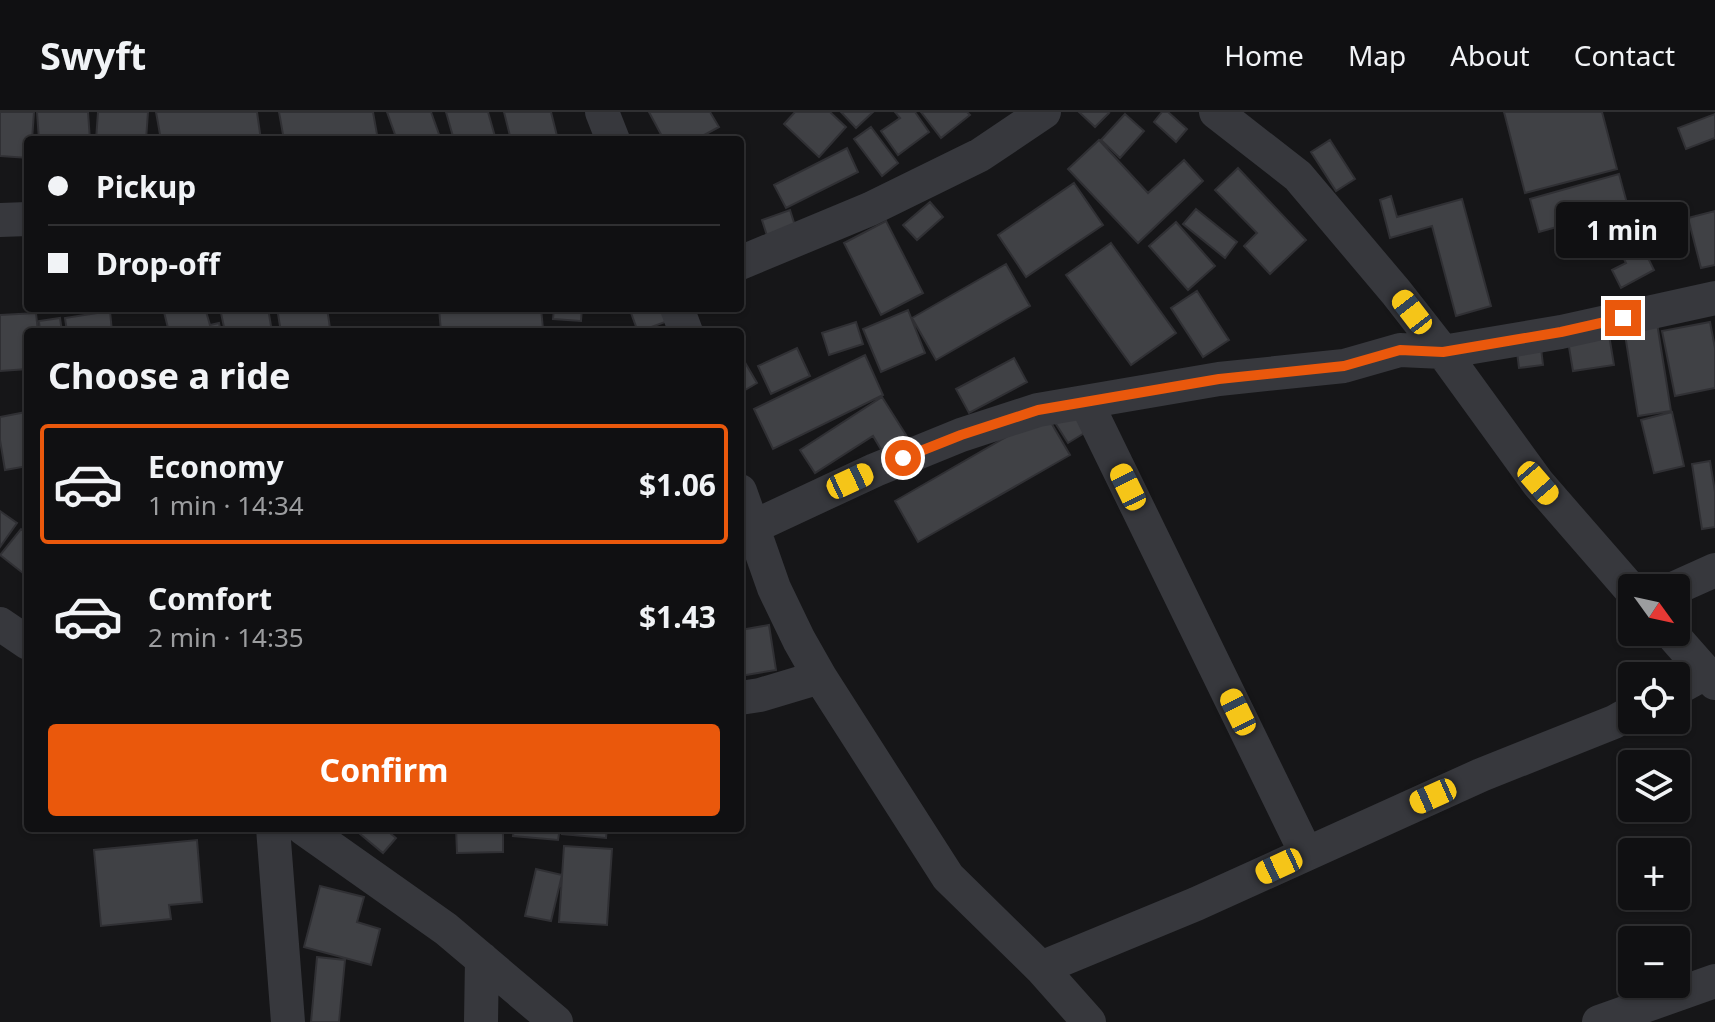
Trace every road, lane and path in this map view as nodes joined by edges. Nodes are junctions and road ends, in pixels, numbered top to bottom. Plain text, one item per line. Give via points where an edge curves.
1 (602, 112) edge
2 (1044, 112) edge
3 (1216, 112) edge
4 (611, 136) edge
5 (24, 219) edge
6 (0, 220) edge
7 (744, 261) edge
8 (1715, 298) edge
9 (1443, 352) junction
10 (1086, 402) junction
11 (744, 502) edge
12 (753, 527) junction
13 (1715, 570) edge
14 (1618, 575) edge
15 (1690, 581) edge
16 (0, 624) edge
17 (24, 640) edge
18 (1682, 646) edge
19 (820, 677) junction
20 (1711, 678) edge
21 (1690, 685) edge
22 (744, 697) edge
23 (1618, 720) edge
24 (273, 832) edge
25 (309, 832) edge
26 (1306, 853) junction
27 (482, 959) junction
28 (1041, 968) junction
29 (1715, 981) edge
30 (288, 1022) edge
31 (481, 1022) edge
32 (556, 1022) edge
33 (1089, 1022) edge
34 (1599, 1022) edge

1 - 4 street
2 - 7 street via 980,155 870,209
3 - 9 street via 1298,176
5 - 6 street
8 - 9 street
9 - 10 street via 1400,350 1344,366 1219,379
9 - 14 street via 1538,483
10 - 12 street via 1038,410 961,435
10 - 26 street
11 - 12 street
12 - 19 street via 774,588
13 - 15 street
16 - 17 street
18 - 20 street
19 - 22 street
19 - 28 street via 948,877
20 - 21 street
23 - 26 street
24 - 30 street
25 - 27 street
26 - 28 street
27 - 31 street
27 - 32 street
28 - 33 street
29 - 34 street

